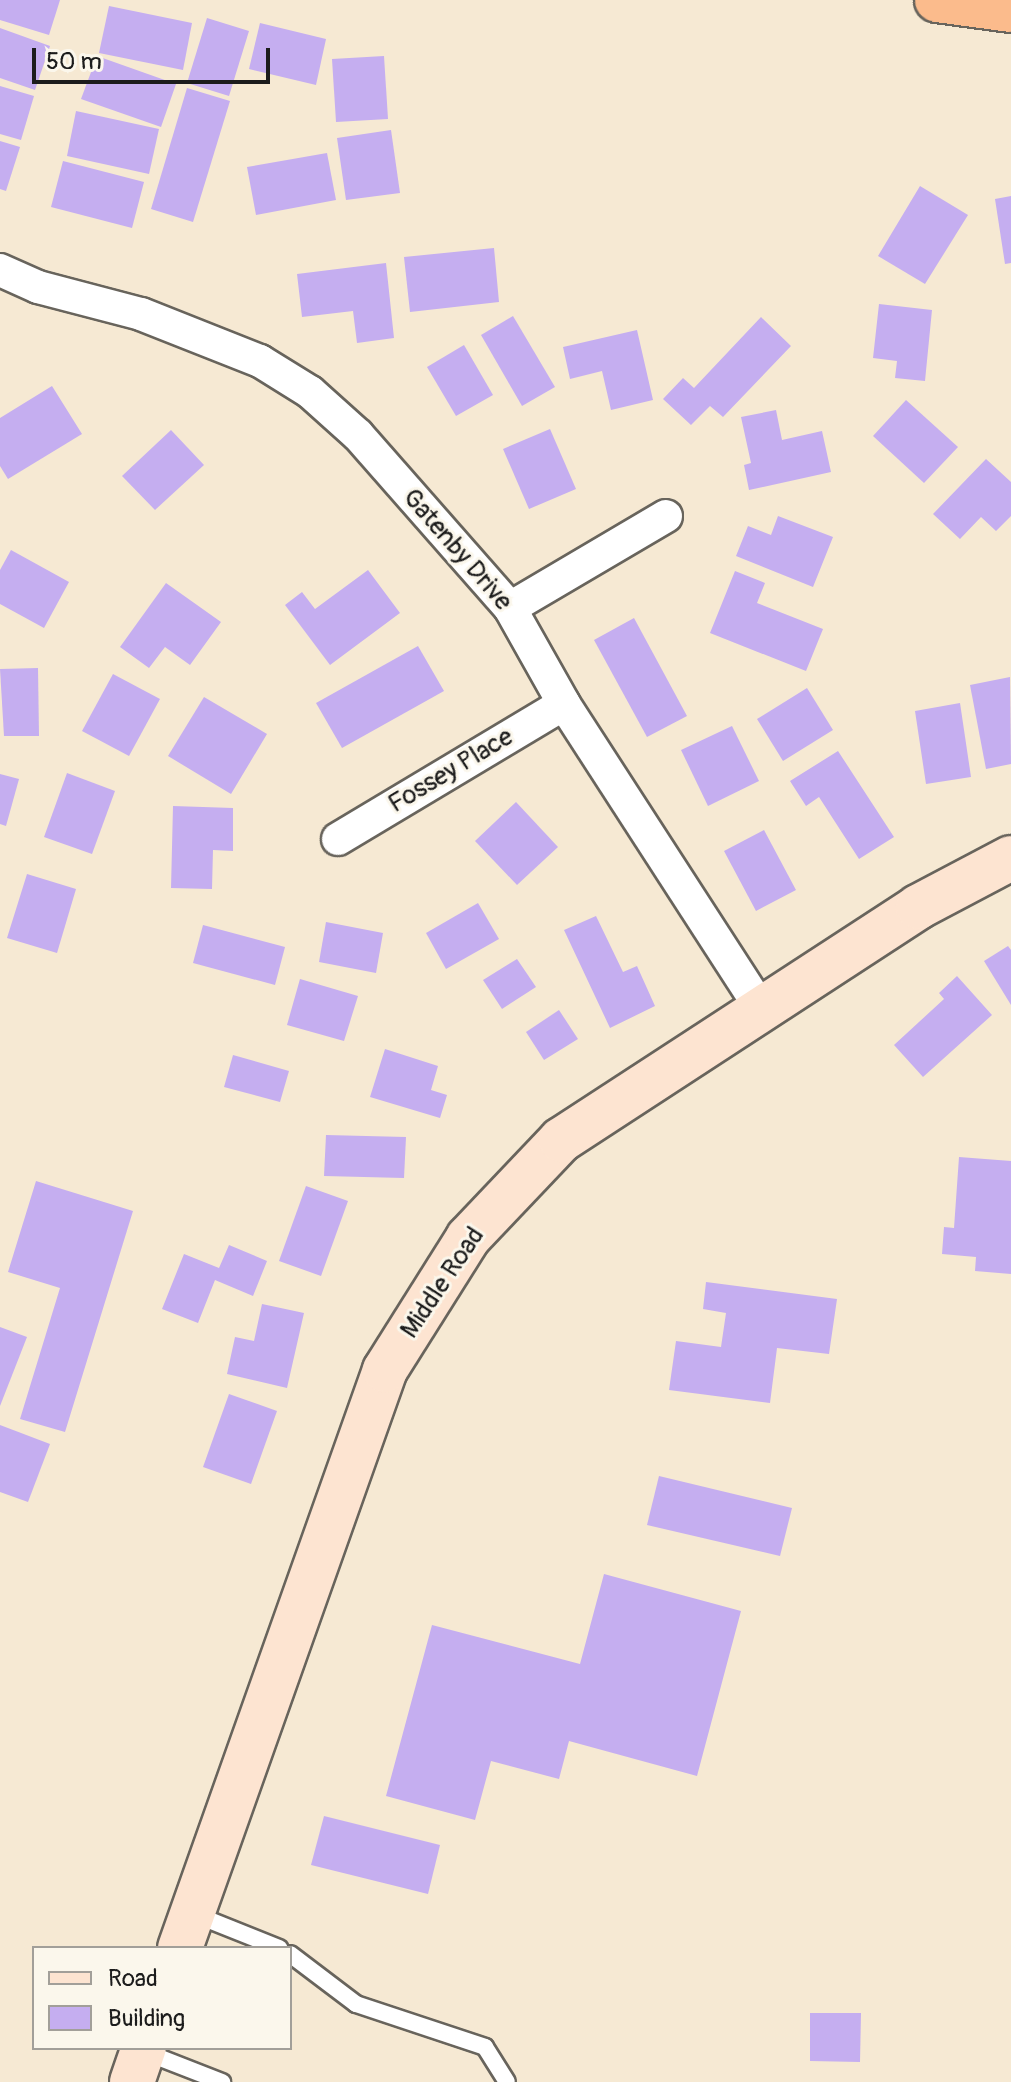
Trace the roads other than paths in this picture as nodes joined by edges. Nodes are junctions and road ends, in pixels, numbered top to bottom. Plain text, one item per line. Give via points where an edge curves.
1 (937, 0) edge
2 (1011, 10) edge
3 (0, 270) edge
4 (666, 516) dead end
5 (510, 608) junction
6 (564, 704) junction
7 (338, 839) dead end
8 (1011, 858) edge
9 (761, 1008) junction
10 (186, 1931) edge
11 (268, 1946) edge
12 (292, 1955) edge
13 (140, 2060) edge
14 (222, 2082) edge
15 (507, 2082) edge

1 - 2 highway
3 - 5 street, Gatenby Drive via 38,287 141,314 245,355 310,392 358,435
4 - 5 street
5 - 6 street, Gatenby Drive
6 - 7 street, Fossey Place
6 - 9 street, Gatenby Drive
8 - 9 main road, Middle Road via 918,907
9 - 10 main road, Middle Road via 561,1140 468,1238 385,1370
10 - 11 lane
12 - 15 lane via 364,2008 485,2047
13 - 14 lane

